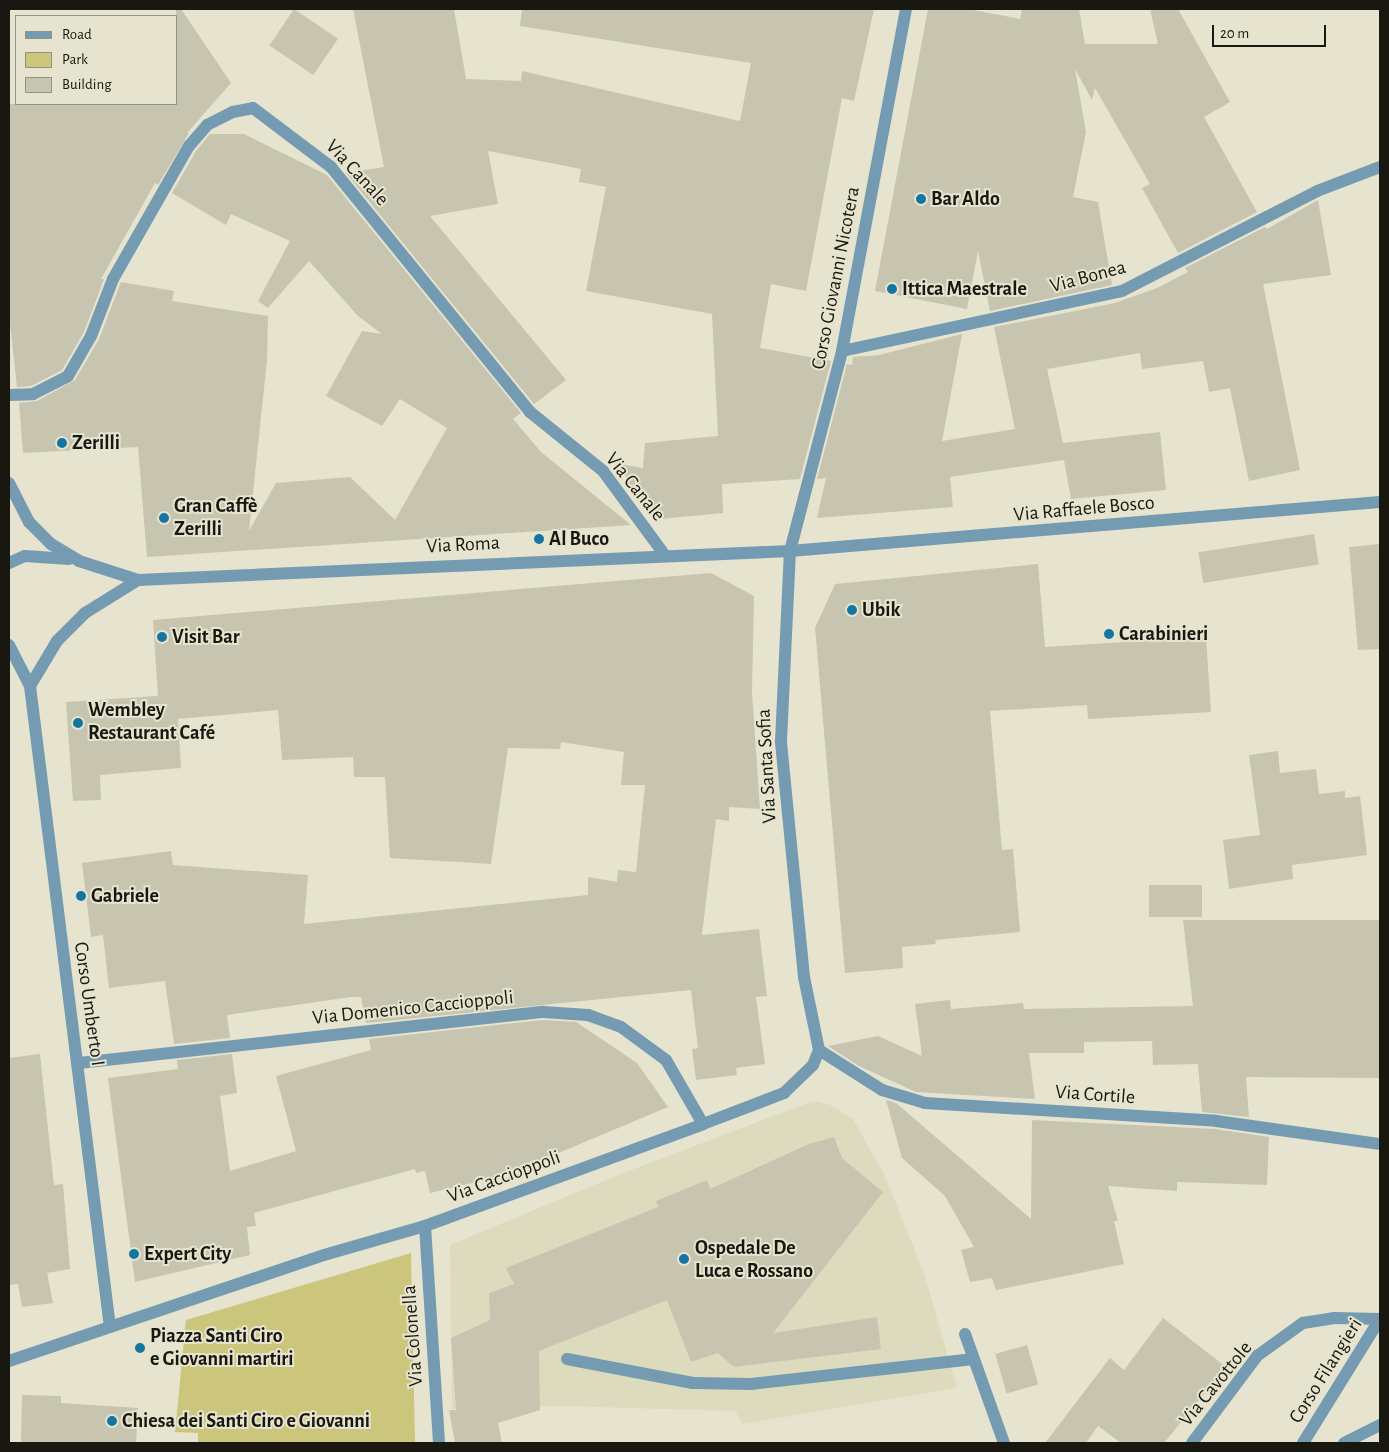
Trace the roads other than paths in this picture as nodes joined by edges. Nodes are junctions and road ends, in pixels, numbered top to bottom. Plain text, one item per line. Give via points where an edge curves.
1 (906, 9) edge
2 (1380, 167) edge
3 (842, 351) junction
4 (9, 395) edge
5 (9, 483) edge
6 (1380, 502) edge
7 (790, 551) junction
8 (664, 554) junction
9 (79, 561) junction
10 (9, 563) edge
11 (138, 580) junction
12 (9, 645) edge
13 (30, 686) junction
14 (819, 1050) junction
15 (79, 1063) junction
16 (703, 1124) junction
17 (1380, 1144) edge
18 (425, 1226) junction
19 (1380, 1319) edge
20 (110, 1327) junction
21 (966, 1334) dead end
22 (567, 1359) dead end
23 (974, 1359) junction
24 (9, 1361) edge
25 (1380, 1425) edge
26 (439, 1443) edge
27 (1004, 1443) edge
28 (1192, 1443) edge
29 (1303, 1443) edge
30 (1344, 1443) edge

1 - 3 street, Corso Giovanni Nicotera
2 - 3 street, Via Bonea via 1317,191 1122,291
3 - 7 street, Corso Giovanni Nicotera
4 - 8 street, Via Canale via 33,394 68,376 90,336 113,279 189,146 206,125 233,112 253,108 332,167 530,412 603,471
5 - 9 street via 29,522 51,544
6 - 7 street, Via Raffaele Bosco
7 - 8 street, Via Roma
7 - 14 street, Via Santa Sofia via 781,741 804,978
8 - 11 street, Via Roma
9 - 10 street via 26,556
9 - 11 street
11 - 13 street via 85,613 57,641
12 - 13 street, Corso Umberto I
13 - 15 street, Corso Umberto I
14 - 16 street, Via Caccioppoli via 812,1065 784,1093
14 - 17 street, Via Cortile via 882,1090 925,1103 1216,1121
15 - 16 street, Via Domenico Caccioppoli via 544,1012 588,1015 621,1027 666,1060
15 - 20 street, Corso Umberto I
16 - 18 street, Via Caccioppoli
18 - 20 street, Via Caccioppoli via 324,1255
18 - 26 street, Via Colonella
19 - 28 street, Via Cavottole via 1335,1318 1303,1324 1257,1356
19 - 29 street, Corso Filangieri
20 - 24 street, Via Caccioppoli
21 - 23 street
22 - 23 street via 693,1383 751,1384
23 - 27 street
25 - 30 street

